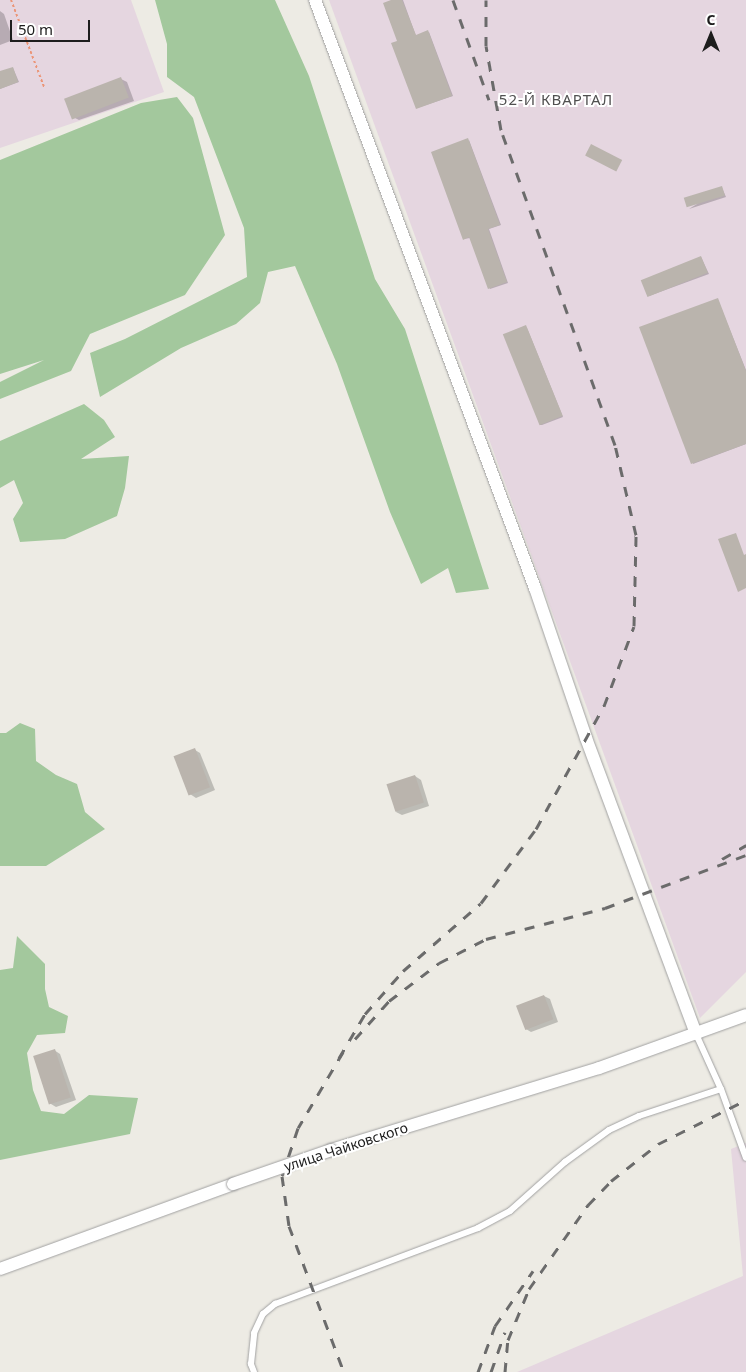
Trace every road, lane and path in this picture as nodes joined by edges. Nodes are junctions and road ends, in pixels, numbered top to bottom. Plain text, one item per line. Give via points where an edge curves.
1 (11, 0) edge
2 (315, 0) edge
3 (44, 87) dead end
4 (746, 1015) edge
5 (696, 1034) junction
6 (721, 1089) junction
7 (746, 1158) edge
8 (0, 1269) edge
9 (254, 1372) edge

1 - 3 path
2 - 5 street via 531,578 586,738
4 - 5 street, улица Чайковского
5 - 6 lane
5 - 8 street, улица Чайковского, bridge via 599,1068 331,1150
6 - 7 lane
6 - 9 lane via 639,1116 609,1130 565,1162 510,1211 478,1228 275,1304 262,1314 254,1333 251,1364

